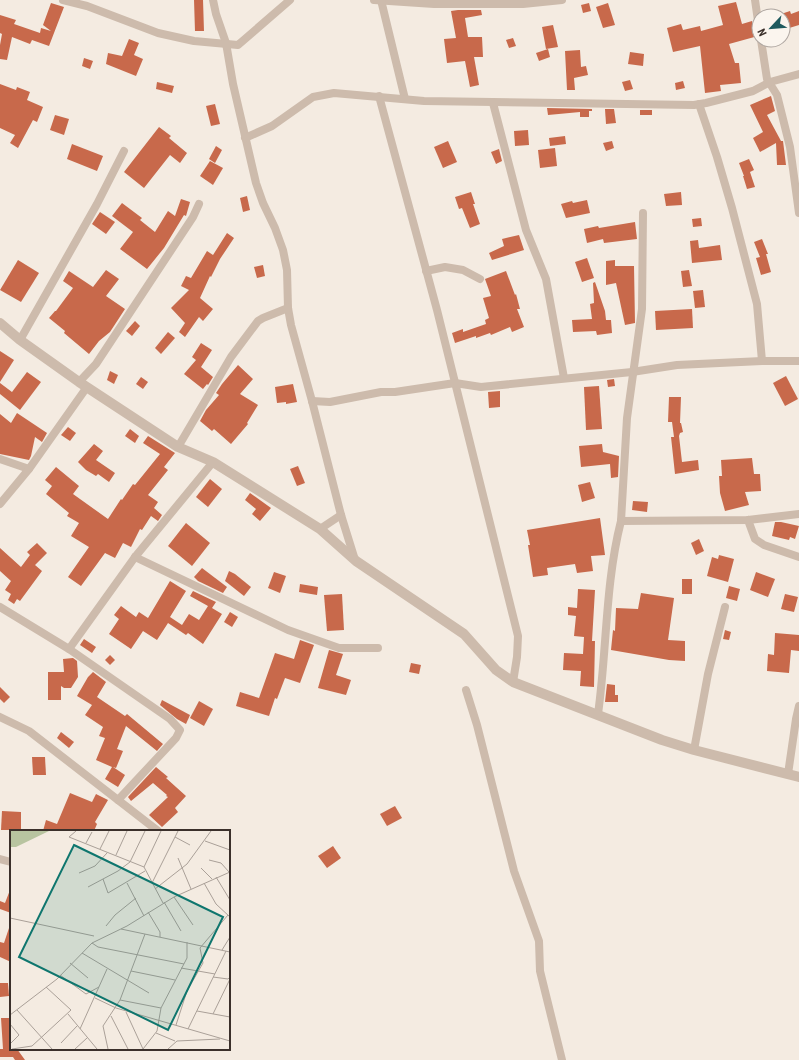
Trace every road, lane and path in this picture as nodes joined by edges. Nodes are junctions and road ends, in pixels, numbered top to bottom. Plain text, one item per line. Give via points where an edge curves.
1 (63, 0) edge
2 (213, 0) edge
3 (290, 0) edge
4 (379, 0) edge
5 (562, 0) edge
6 (226, 43) junction
7 (762, 48) edge
8 (799, 74) edge
9 (770, 82) junction
10 (379, 96) junction
11 (406, 99) junction
12 (493, 102) junction
13 (699, 104) junction
14 (245, 138) junction
15 (124, 151) dead end
16 (198, 204) dead end
17 (799, 212) edge
18 (643, 213) dead end
19 (426, 271) junction
20 (480, 278) dead end
21 (288, 308) junction
22 (0, 323) edge
23 (20, 340) junction
24 (762, 361) junction
25 (799, 361) edge
26 (632, 372) junction
27 (564, 378) junction
28 (455, 383) junction
29 (83, 385) junction
30 (312, 401) junction
31 (178, 447) junction
32 (0, 459) edge
33 (213, 462) junction
34 (29, 469) junction
35 (0, 504) edge
36 (799, 514) edge
37 (341, 515) junction
38 (748, 520) junction
39 (621, 521) junction
40 (320, 529) junction
41 (135, 557) junction
42 (799, 557) edge
43 (356, 561) junction
44 (0, 606) edge
45 (724, 607) dead end
46 (378, 648) dead end
47 (69, 650) junction
48 (514, 682) junction
49 (466, 690) dead end
50 (799, 706) edge
51 (598, 714) junction
52 (0, 717) edge
53 (694, 750) junction
54 (788, 774) junction
55 (799, 777) edge
56 (118, 800) junction
57 (157, 830) edge
58 (0, 859) edge
59 (10, 862) edge
60 (562, 1060) edge

1 - 6 street via 87,6 158,33 194,42
2 - 6 street
3 - 6 street via 238,45
4 - 5 street via 434,4 523,4
4 - 11 street
6 - 14 street
7 - 9 street via 767,79
8 - 9 street
9 - 13 street via 753,91
9 - 17 street via 777,95 790,147
10 - 11 street
10 - 14 street via 334,93 313,97 272,126
10 - 19 street
11 - 12 street
12 - 13 street
12 - 27 street via 526,230 546,279
13 - 24 street via 730,201 757,304
14 - 21 street via 256,183 283,250 287,270
15 - 23 street
16 - 29 street via 193,217
18 - 26 street via 642,309
19 - 20 street via 445,267 463,270
19 - 28 street
21 - 30 street
21 - 31 street via 258,321 231,357
22 - 23 street
23 - 29 street
24 - 25 street
24 - 26 street via 677,365
26 - 27 street
26 - 39 street
27 - 28 street via 481,387
28 - 30 street via 380,392 330,402
28 - 48 street via 518,636
29 - 31 street
29 - 34 street
30 - 37 street
31 - 33 street
32 - 34 street
33 - 40 street
33 - 41 street
34 - 35 street
36 - 38 street
37 - 40 street
37 - 43 street
38 - 39 street
38 - 42 street via 755,539 764,545
39 - 51 street via 608,606
40 - 43 street
41 - 46 street via 288,630 339,648
41 - 47 street
43 - 48 street via 464,634 496,670
44 - 47 street
45 - 53 street
47 - 56 street via 170,719 180,730 176,738
48 - 51 street
49 - 60 street via 514,871 539,941 540,971
50 - 54 street
51 - 53 street
52 - 56 street via 29,731
53 - 54 street
54 - 55 street
56 - 57 street
58 - 59 street

